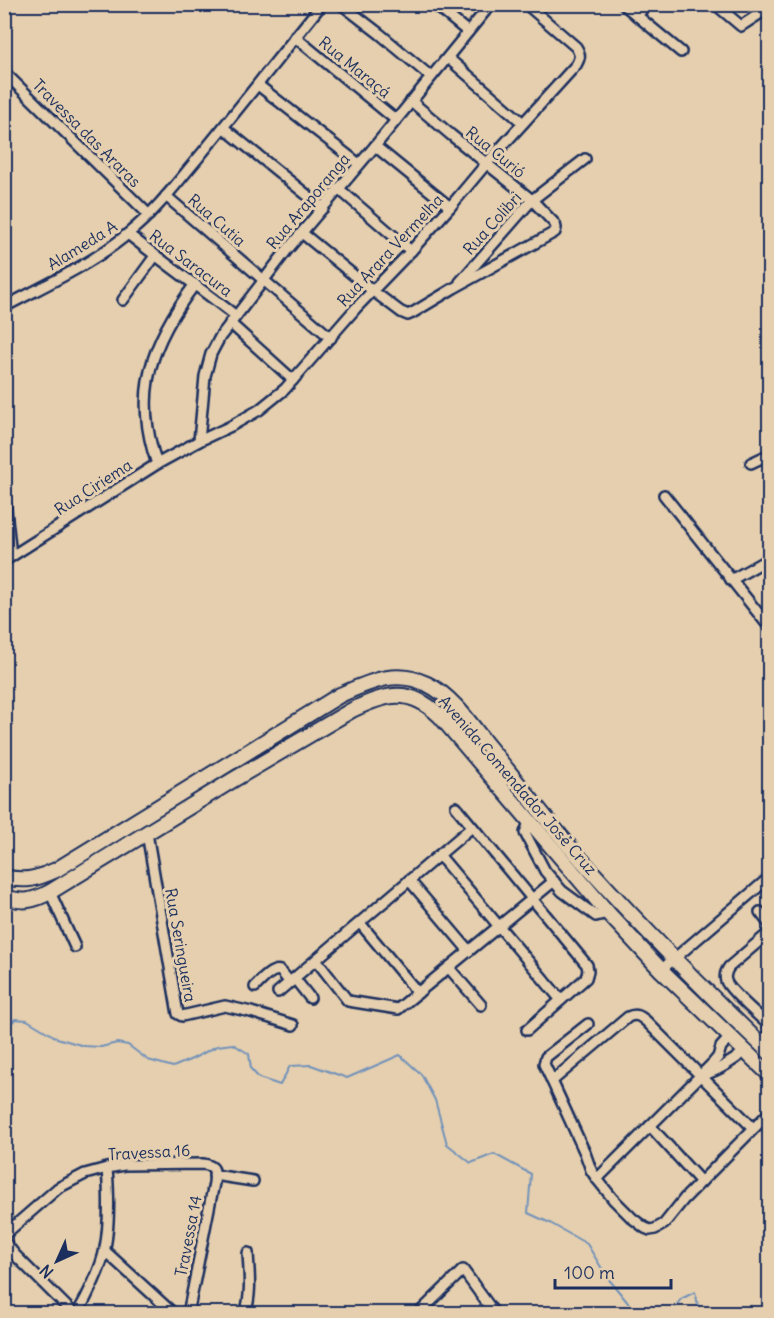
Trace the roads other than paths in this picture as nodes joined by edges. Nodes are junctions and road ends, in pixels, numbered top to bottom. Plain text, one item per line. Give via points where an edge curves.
1 (322, 4) edge
2 (341, 4) edge
3 (434, 4) edge
4 (491, 4) edge
5 (526, 4) edge
6 (623, 4) edge
7 (646, 4) edge
8 (715, 4) edge
9 (770, 7) edge
10 (637, 16) junction
11 (468, 32) junction
12 (295, 37) junction
13 (681, 52) dead end
14 (448, 58) junction
15 (4, 72) edge
16 (431, 77) junction
17 (258, 85) junction
18 (411, 101) junction
19 (396, 120) junction
20 (523, 123) junction
21 (224, 128) junction
22 (375, 146) junction
23 (585, 159) dead end
24 (359, 164) junction
25 (486, 164) junction
26 (339, 189) junction
27 (166, 196) junction
28 (532, 200) junction
29 (450, 207) junction
30 (323, 208) junction
31 (149, 215) junction
32 (302, 232) junction
33 (555, 232) joint
34 (128, 234) junction
35 (411, 251) junction
36 (155, 256) junction
37 (263, 280) junction
38 (195, 284) junction
39 (454, 288) junction
40 (373, 291) junction
41 (123, 300) dead end
42 (4, 307) edge
43 (233, 319) junction
44 (330, 338) junction
45 (293, 380) junction
46 (199, 441) junction
47 (770, 454) edge
48 (752, 463) dead end
49 (157, 464) junction
50 (4, 491) edge
51 (664, 495) dead end
52 (770, 558) edge
53 (8, 559) edge
54 (731, 580) junction
55 (770, 628) edge
56 (456, 807) dead end
57 (529, 822) junction
58 (472, 827) junction
59 (147, 833) junction
60 (439, 855) junction
61 (4, 877) edge
62 (770, 877) edge
63 (409, 880) junction
64 (554, 881) junction
65 (50, 892) junction
66 (4, 897) edge
67 (532, 899) junction
68 (760, 912) dead end
69 (608, 913) junction
70 (360, 922) junction
71 (770, 925) edge
72 (499, 926) junction
73 (770, 932) edge
74 (75, 947) dead end
75 (469, 951) junction
76 (674, 958) junction
77 (316, 960) junction
78 (449, 968) junction
79 (661, 970) junction
80 (292, 981) junction
81 (255, 987) dead end
82 (278, 992) dead end
83 (418, 993) junction
84 (310, 998) dead end
85 (561, 1000) junction
86 (481, 1005) dead end
87 (588, 1024) dead end
88 (293, 1025) dead end
89 (770, 1026) edge
90 (527, 1030) dead end
91 (730, 1036) junction
92 (745, 1052) junction
93 (770, 1053) edge
94 (700, 1075) junction
95 (770, 1075) edge
96 (552, 1081) junction
97 (770, 1112) edge
98 (650, 1126) junction
99 (753, 1128) junction
100 (210, 1165) joint
101 (107, 1168) junction
102 (214, 1175) junction
103 (597, 1179) junction
104 (253, 1181) dead end
105 (701, 1182) junction
106 (4, 1236) edge
107 (4, 1241) edge
108 (105, 1251) junction
109 (248, 1252) dead end
110 (15, 1255) junction
111 (4, 1260) edge
112 (75, 1314) edge
113 (174, 1314) edge
114 (188, 1314) edge
115 (245, 1314) edge
116 (418, 1314) edge
117 (495, 1314) edge

1 - 12 street, Alameda A
2 - 16 street
3 - 11 street
4 - 11 street, Rua Araporanga
5 - 20 street, Rua Arara Vermelha via 576,47 580,58
6 - 10 street
7 - 10 street
8 - 9 street via 741,26
10 - 13 street
11 - 14 street, Rua Araporanga
12 - 17 street, Alameda A
12 - 19 street, Rua Maraçá
14 - 16 street, Rua Araporanga
14 - 20 street
15 - 31 street, Travessa das Araras
16 - 18 street, Rua Araporanga
17 - 21 street, Alameda A
17 - 24 street
18 - 19 street, Rua Araporanga
18 - 25 street, Rua Curió
19 - 22 street, Rua Araporanga
20 - 25 street, Rua Arara Vermelha
21 - 27 street, Alameda A
21 - 30 street
22 - 24 street, Rua Araporanga
22 - 29 street
23 - 28 street, Rua Colibri
24 - 26 street, Rua Araporanga
25 - 28 street, Rua Curió
25 - 29 street, Rua Arara Vermelha
26 - 30 street, Rua Araporanga
26 - 35 street
27 - 31 street, Alameda A
27 - 37 street, Rua Cutia
28 - 33 street, Rua Curió via 555,224
28 - 39 street, Rua Colibri
29 - 35 street, Rua Arara Vermelha
30 - 32 street, Rua Araporanga
31 - 34 street, Alameda A
32 - 37 street, Rua Araporanga
32 - 40 street
33 - 39 street, Rua Colibri
34 - 36 street, Rua Saracura
34 - 42 street, Alameda A via 69,274
35 - 40 street, Rua Arara Vermelha
36 - 38 street, Rua Saracura
36 - 41 street
37 - 43 street, Rua Araporanga
37 - 44 street, Rua Cutia
38 - 43 street, Rua Saracura
38 - 49 street via 165,329 147,379 147,430
39 - 40 street, Rua Colibri via 408,315
40 - 44 street, Rua Arara Vermelha
43 - 45 street, Rua Saracura
43 - 46 street, Rua Araporanga via 207,364
44 - 45 street, Rua Arara Vermelha
45 - 46 street, Rua Arara Vermelha via 259,410
46 - 49 street, Rua Ciriema
47 - 48 street
49 - 53 street, Rua Ciriema
50 - 53 street
51 - 54 street
52 - 54 street
54 - 55 street
56 - 58 street
57 - 59 street, Avenida Comendador José Cruz via 440,716 424,702 402,696 385,697 352,710
57 - 64 street via 525,833
57 - 69 street, Avenida Comendador José Cruz
58 - 60 street
58 - 67 street
59 - 65 street, Avenida Comendador José Cruz
59 - 88 street, Rua Seringueira via 178,1014 225,1006
60 - 63 street
60 - 72 street
61 - 76 street, Avenida Comendador José Cruz via 30,880 56,870 340,695 373,680 401,678 426,684 451,702 570,847
62 - 76 street
63 - 70 street
63 - 75 street
64 - 67 street
64 - 69 street via 596,916
65 - 66 street, Avenida Comendador José Cruz via 30,901
65 - 74 street
67 - 72 street
67 - 85 street via 586,965 586,978
68 - 71 street
69 - 79 street, Avenida Comendador José Cruz
70 - 77 street
70 - 83 street
72 - 75 street
72 - 85 street
73 - 89 street via 725,973 730,987
75 - 78 street
76 - 79 street
76 - 93 street, Avenida Comendador José Cruz
77 - 80 street
77 - 83 street via 348,1001 398,1010
78 - 83 street
78 - 86 street
79 - 91 street, Avenida Comendador José Cruz
80 - 81 street via 277,970
80 - 82 street
80 - 84 street
85 - 90 street
87 - 96 street via 544,1061
91 - 92 street, Avenida Comendador José Cruz
91 - 94 street
92 - 94 street via 716,1071
92 - 95 street, Avenida Comendador José Cruz
94 - 96 street via 635,1014
94 - 98 street
94 - 99 street
96 - 103 street
97 - 99 street
98 - 103 street
98 - 105 street
99 - 105 street
100 - 101 street, Travessa 16
100 - 102 street, Travessa 14
101 - 106 street, Travessa 16 via 58,1188
101 - 108 street
102 - 104 street
102 - 114 street, Travessa 14
103 - 105 street via 632,1218 650,1230 664,1224
107 - 110 street
108 - 112 street
108 - 113 street
109 - 115 street via 249,1295
110 - 111 street
110 - 112 street
116 - 117 street via 463,1270

